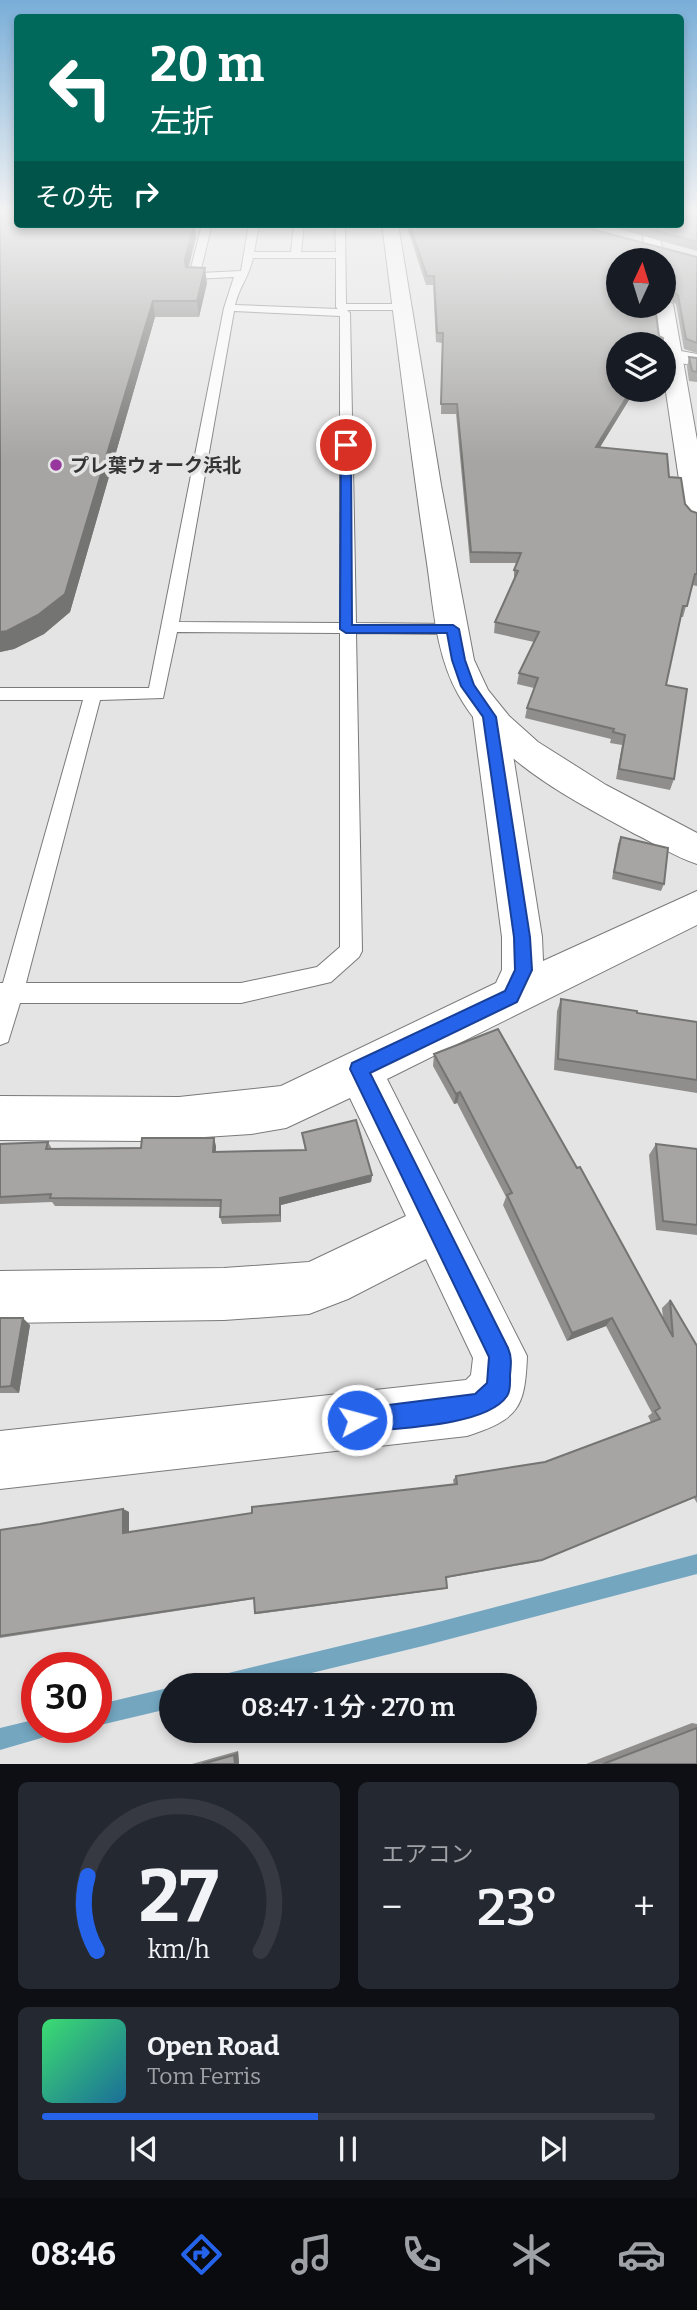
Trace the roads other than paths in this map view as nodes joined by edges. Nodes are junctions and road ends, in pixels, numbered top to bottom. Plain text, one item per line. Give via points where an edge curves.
1 (232, 295) edge
2 (341, 295) edge
3 (399, 295) edge
4 (401, 307) junction
5 (229, 308) junction
6 (345, 313) junction
7 (676, 356) edge
8 (697, 360) edge
9 (676, 390) edge
10 (697, 513) edge
11 (169, 627) junction
12 (346, 629) junction
13 (453, 629) junction
14 (0, 694) edge
15 (93, 694) junction
16 (490, 717) junction
17 (697, 850) edge
18 (697, 907) edge
19 (6, 993) edge
20 (511, 996) junction
21 (0, 1035) edge
22 (359, 1069) junction
23 (0, 1118) edge
24 (437, 1227) junction
25 (0, 1297) edge
26 (0, 1461) edge

1 - 5 lane
2 - 4 lane via 341,307
3 - 4 street
4 - 6 lane
4 - 13 street
5 - 6 lane
5 - 11 lane
6 - 12 lane
7 - 8 street
9 - 10 street
11 - 12 lane
11 - 15 lane via 157,694
12 - 13 lane
12 - 19 lane via 351,951 323,975 241,993
13 - 16 street via 468,686
14 - 15 lane
15 - 19 lane
16 - 17 street via 564,776
16 - 20 street via 522,937 523,970
18 - 20 street
19 - 21 lane
20 - 22 street
22 - 23 street via 286,1107 251,1114
22 - 24 street
24 - 25 street via 309,1288 224,1294
24 - 26 street via 500,1356 498,1388 482,1403

